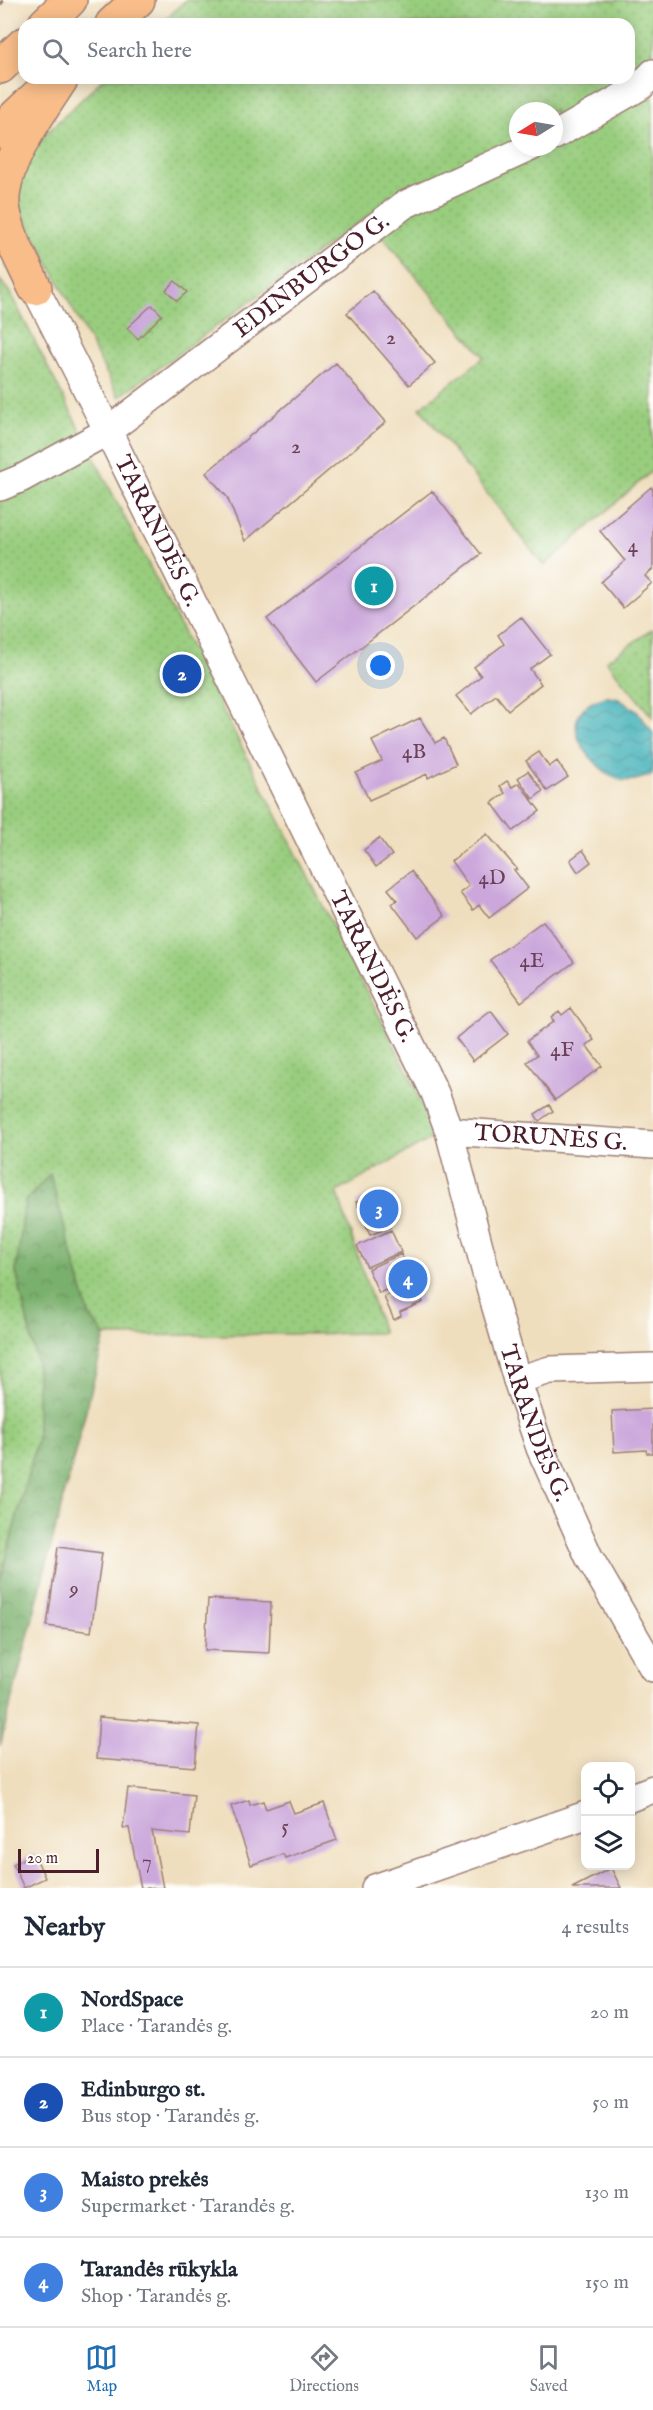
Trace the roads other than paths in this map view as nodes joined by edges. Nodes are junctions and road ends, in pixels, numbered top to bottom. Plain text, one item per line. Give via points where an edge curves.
1 (70, 0) edge
2 (138, 0) edge
3 (51, 18) edge
4 (118, 18) edge
5 (18, 50) edge
6 (0, 67) edge
7 (653, 73) edge
8 (49, 84) edge
9 (58, 84) edge
10 (0, 131) edge
11 (563, 132) edge
12 (511, 156) edge
13 (0, 254) edge
14 (35, 288) junction
15 (108, 431) junction
16 (0, 487) edge
17 (449, 1131) junction
18 (653, 1145) edge
19 (653, 1367) edge
20 (517, 1380) junction
21 (653, 1668) edge
22 (653, 1789) edge
23 (635, 1796) edge
24 (582, 1816) edge
25 (375, 1888) edge

1 - 3 highway
2 - 4 highway
5 - 6 highway
7 - 11 street via 641,86
8 - 10 highway
9 - 14 highway via 9,166 3,187 9,230
12 - 15 street, EDINBURGO G. via 405,205
13 - 14 highway
14 - 15 street, TARANDĖS G.
15 - 16 street, EDINBURGO G.
15 - 17 street, TARANDĖS G. via 435,1093
17 - 18 street, TORUNĖS G.
17 - 20 street, TARANDĖS G.
19 - 20 street via 550,1370
20 - 21 street, TARANDĖS G. via 540,1448 589,1557
22 - 23 street
24 - 25 street

